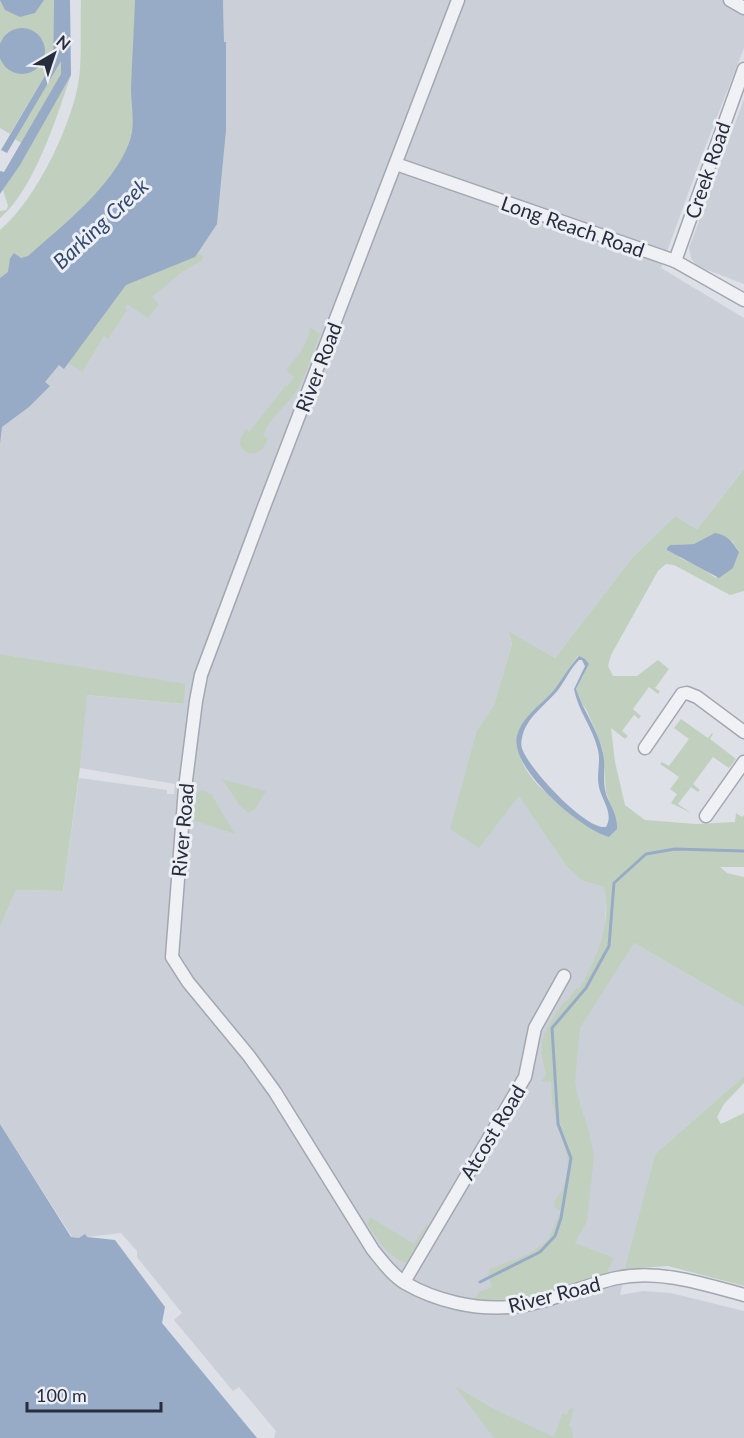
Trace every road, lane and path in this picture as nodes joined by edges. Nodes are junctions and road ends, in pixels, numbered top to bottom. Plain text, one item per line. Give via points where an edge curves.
1 (458, 0) edge
2 (730, 0) edge
3 (744, 8) edge
4 (742, 77) edge
5 (396, 164) junction
6 (675, 261) junction
7 (744, 300) edge
8 (744, 732) edge
9 (645, 748) dead end
10 (744, 762) edge
11 (706, 816) dead end
12 (564, 976) dead end
13 (404, 1282) junction
14 (744, 1295) edge

1 - 5 street, River Road
2 - 3 street
4 - 6 street, Creek Road
5 - 6 street, Long Reach Road
5 - 13 street, River Road via 201,675 185,788 171,949 175,964 274,1092 373,1250
6 - 7 street, Long Reach Road
8 - 9 street via 687,693 682,694
10 - 11 street via 719,807
12 - 13 street, Atcost Road via 535,1028 525,1077
13 - 14 street, River Road via 452,1302 479,1307 512,1307 618,1277 690,1281

